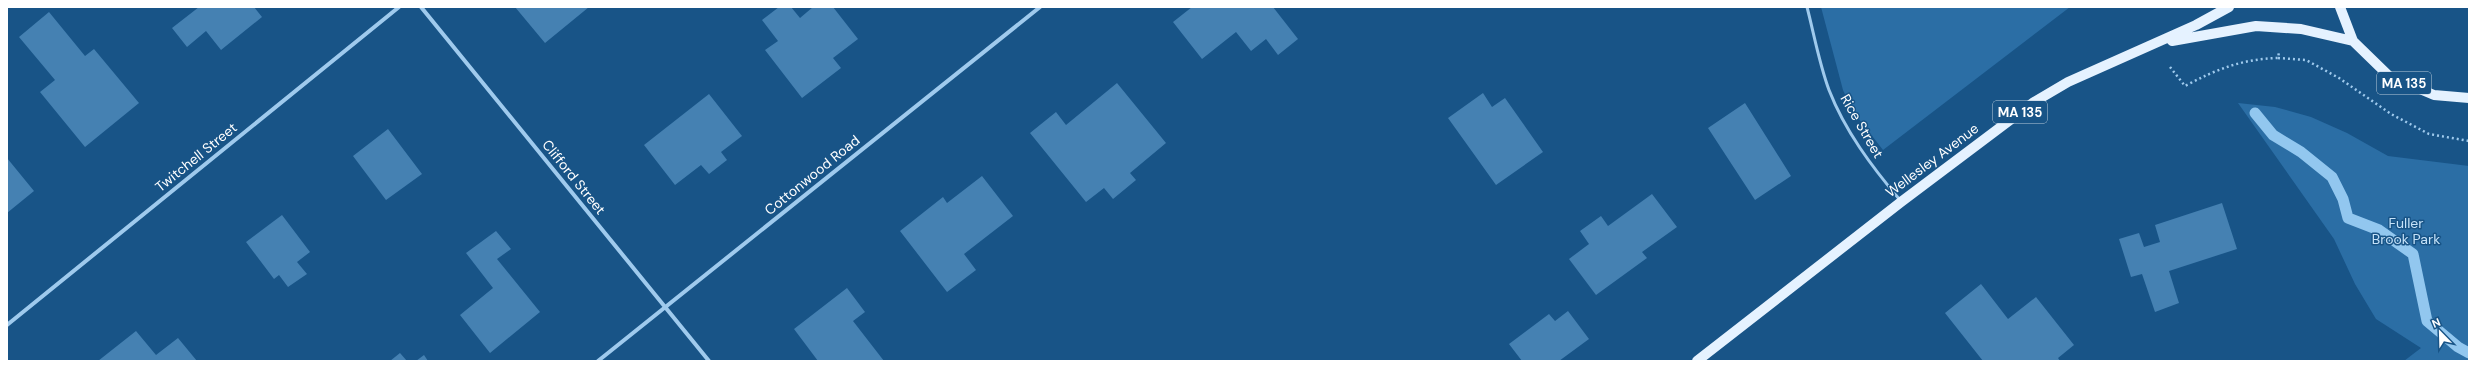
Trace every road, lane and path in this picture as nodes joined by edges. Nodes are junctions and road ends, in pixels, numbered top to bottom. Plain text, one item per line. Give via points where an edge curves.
1 (399, 7) edge
2 (421, 7) edge
3 (1040, 7) edge
4 (1807, 7) edge
5 (2229, 7) edge
6 (2340, 7) edge
7 (2353, 41) junction
8 (2154, 44) junction
9 (2278, 58) dead end
10 (2469, 98) edge
11 (2469, 141) edge
12 (1901, 202) junction
13 (665, 307) junction
14 (7, 324) edge
15 (598, 361) edge
16 (709, 361) edge
17 (1697, 361) edge

1 - 14 street, Twitchell Street
2 - 13 street, Clifford Street
3 - 13 street, Cottonwood Road
4 - 12 lane, Rice Street via 1828,89 1838,112 1869,162
5 - 8 main road, Wellesley Avenue / MA 135
6 - 7 main road
7 - 8 main road, MA 135 via 2301,29 2256,26
7 - 10 main road, MA 135 via 2389,76 2434,95
8 - 12 main road, Wellesley Avenue / MA 135 via 2051,91 2012,117
9 - 11 path via 2306,60 2339,78 2391,114 2429,134
12 - 17 main road, Wellesley Avenue / MA 135
13 - 15 street, Cottonwood Road
13 - 16 street, Clifford Street

